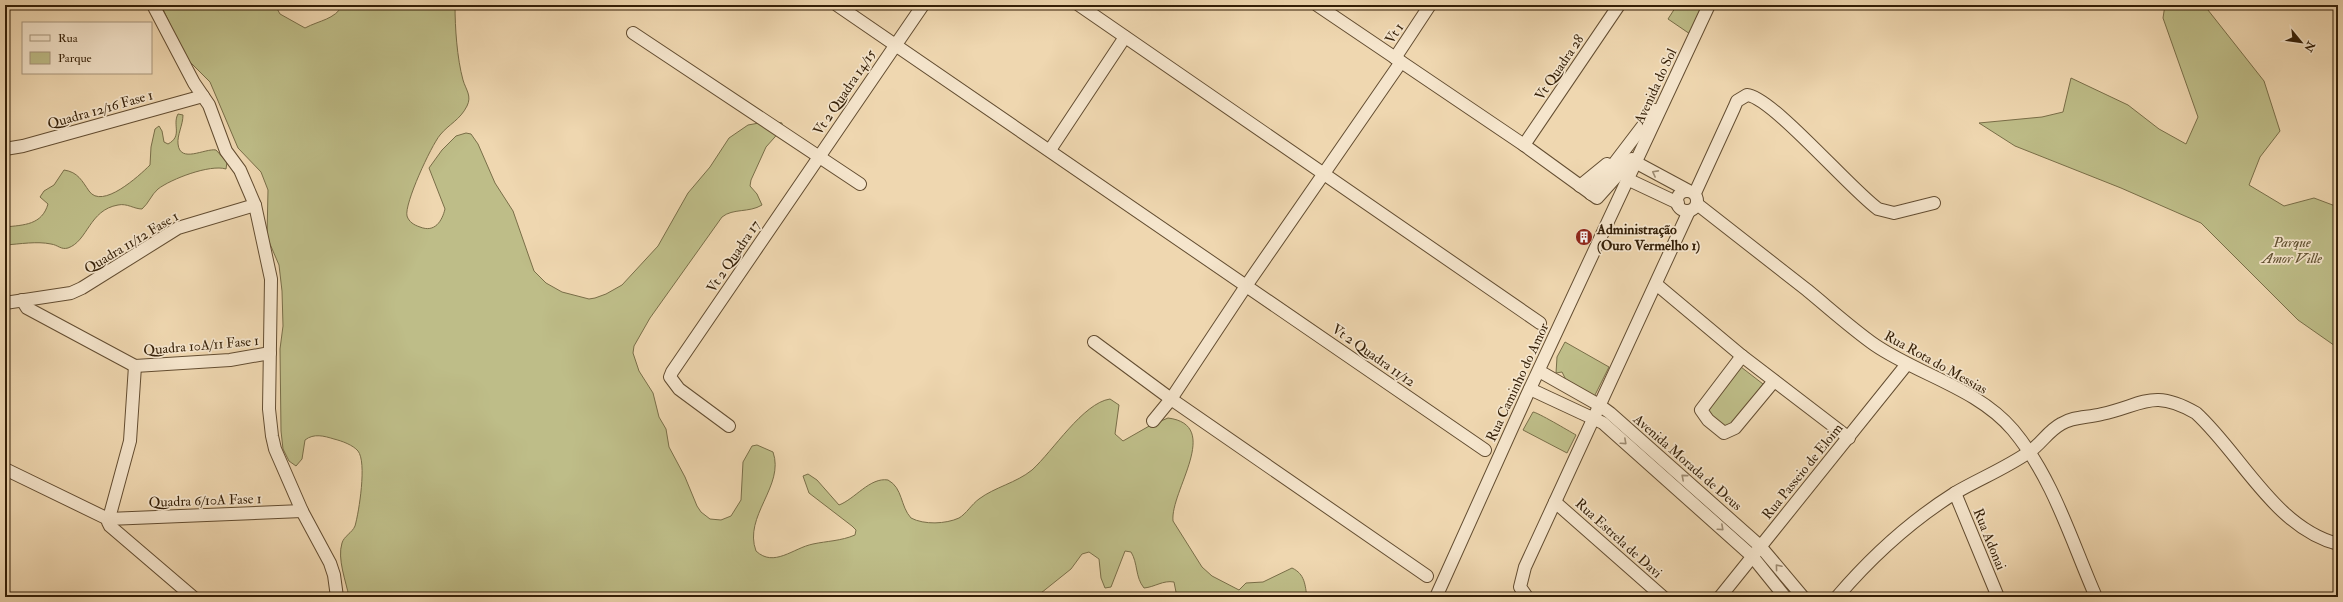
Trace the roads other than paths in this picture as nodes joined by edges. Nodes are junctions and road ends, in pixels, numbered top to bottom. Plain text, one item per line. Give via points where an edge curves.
1 (153, 5) edge
2 (837, 5) edge
3 (923, 5) edge
4 (1079, 5) edge
5 (1318, 5) edge
6 (1430, 5) edge
7 (1619, 5) edge
8 (1709, 5) edge
9 (633, 33) dead end
10 (1125, 37) junction
11 (895, 44) junction
12 (1398, 60) junction
13 (1668, 94) junction
14 (203, 96) junction
15 (1652, 128) junction
16 (1632, 139) junction
17 (1524, 146) junction
18 (5, 149) edge
19 (1050, 150) junction
20 (818, 156) junction
21 (1635, 162) junction
22 (1325, 173) junction
23 (1627, 179) junction
24 (860, 184) dead end
25 (1580, 186) junction
26 (1594, 196) junction
27 (1692, 200) junction
28 (1934, 203) dead end
29 (255, 205) junction
30 (1656, 284) junction
31 (1246, 286) junction
32 (22, 300) junction
33 (5, 303) edge
34 (1540, 323) dead end
35 (1094, 342) dead end
36 (270, 354) junction
37 (1742, 356) junction
38 (1907, 364) junction
39 (136, 366) junction
40 (1539, 371) junction
41 (1774, 381) junction
42 (1558, 382) junction
43 (1530, 389) junction
44 (1171, 399) junction
45 (1551, 400) junction
46 (1599, 405) junction
47 (1593, 419) junction
48 (1153, 421) dead end
49 (729, 426) dead end
50 (1849, 438) junction
51 (1485, 450) dead end
52 (2030, 452) junction
53 (5, 469) edge
54 (1955, 493) junction
55 (1555, 502) junction
56 (302, 511) junction
57 (108, 519) junction
58 (2338, 544) edge
59 (1760, 546) junction
60 (1752, 556) junction
61 (1427, 576) dead end
62 (1524, 595) edge
63 (193, 597) edge
64 (337, 597) edge
65 (1436, 597) edge
66 (1663, 597) edge
67 (1720, 597) edge
68 (1785, 597) edge
69 (1802, 597) edge
70 (1837, 597) edge
71 (1998, 597) edge
72 (2096, 597) edge

1 - 14 street
2 - 11 street, Vt 2 Quadra 11/12
3 - 11 street, Vt 2 Quadra 14/15
4 - 10 street
5 - 12 street
6 - 12 street, Vt 1
7 - 17 street, Vt Quadra 28
8 - 13 street, Avenida do Sol
9 - 20 street
10 - 19 street
10 - 22 street
11 - 19 street, Vt 2 Quadra 11/12
11 - 20 street, Vt 2 Quadra 14/15
12 - 17 street
12 - 22 street, Vt 1
13 - 15 street, Avenida do Sol
13 - 16 street
14 - 18 street, Quadra 12/16 Fase 1
14 - 29 street via 216,118 226,151 240,170
15 - 21 street, Avenida do Sol
15 - 26 street via 1630,162
16 - 25 street
16 - 26 street
17 - 25 street
19 - 31 street, Vt 2 Quadra 11/12
20 - 24 street
20 - 49 street, Vt 2 Quadra 17 via 670,377 679,389
21 - 23 street, Avenida do Sol
27 -> 21 street
22 - 31 street, Vt 1
22 - 34 street
23 - 27 street via 1678,204 1680,208
23 - 40 street, Rua Caminho do Amor
25 - 26 street
27 - 28 street via 1734,108 1738,101 1747,95 1757,98 1777,114 1878,209 1894,213
27 - 30 street
27 - 38 street, Rua Rota do Messias via 1874,344
29 - 32 street, Quadra 11/12 Fase 1 via 178,228 71,293
29 - 36 street via 271,278
30 - 37 street
30 - 46 street
31 - 44 street, Vt 1
31 - 51 street, Vt 2 Quadra 11/12
32 - 33 street, Quadra 11/12 Fase 1
32 - 39 street via 27,308
35 - 44 street
36 - 39 street, Quadra 10A/11 Fase 1 via 230,360
36 - 56 street via 269,409 272,436 275,449
37 - 41 street
37 - 41 street via 1701,410 1708,420 1726,433 1735,428
38 - 50 street, Rua Passeio de Eloim
38 - 52 street, Rua Rota do Messias via 1939,378 1976,400 2012,429
39 - 57 street via 130,441
40 - 42 street, Avenida Morada de Deus
40 - 43 street, Rua Caminho do Amor
41 - 50 street
42 - 45 street
42 - 46 street, Avenida Morada de Deus
43 - 45 street, Avenida Morada de Deus
43 - 65 street, Rua Caminho do Amor
44 - 48 street, Vt 1
44 - 61 street
45 - 47 street, Avenida Morada de Deus
46 - 47 street
59 -> 46 street, Avenida Morada de Deus
47 - 55 street
47 -> 60 street, Avenida Morada de Deus via 1603,423
50 - 59 street, Rua Passeio de Eloim
52 - 54 street
52 - 58 street via 2051,431 2072,418 2115,412 2142,401 2169,400 2196,413 2207,423 2265,493 2296,522 2318,537
52 - 72 street, Rua Rota do Messias via 2044,475
53 - 57 street
54 - 70 street via 1918,517 1891,540
54 - 71 street, Rua Adonai
55 - 62 street via 1524,568 1520,580
55 - 66 street, Rua Estrela de Davi
56 - 57 street, Quadra 6/10A Fase 1
56 - 64 street via 330,563
57 - 63 street via 110,526
59 - 60 street, Rua Passeio de Eloim
69 -> 59 street, Avenida Morada de Deus
60 - 67 street, Rua Passeio de Eloim
60 - 68 street, Avenida Morada de Deus

